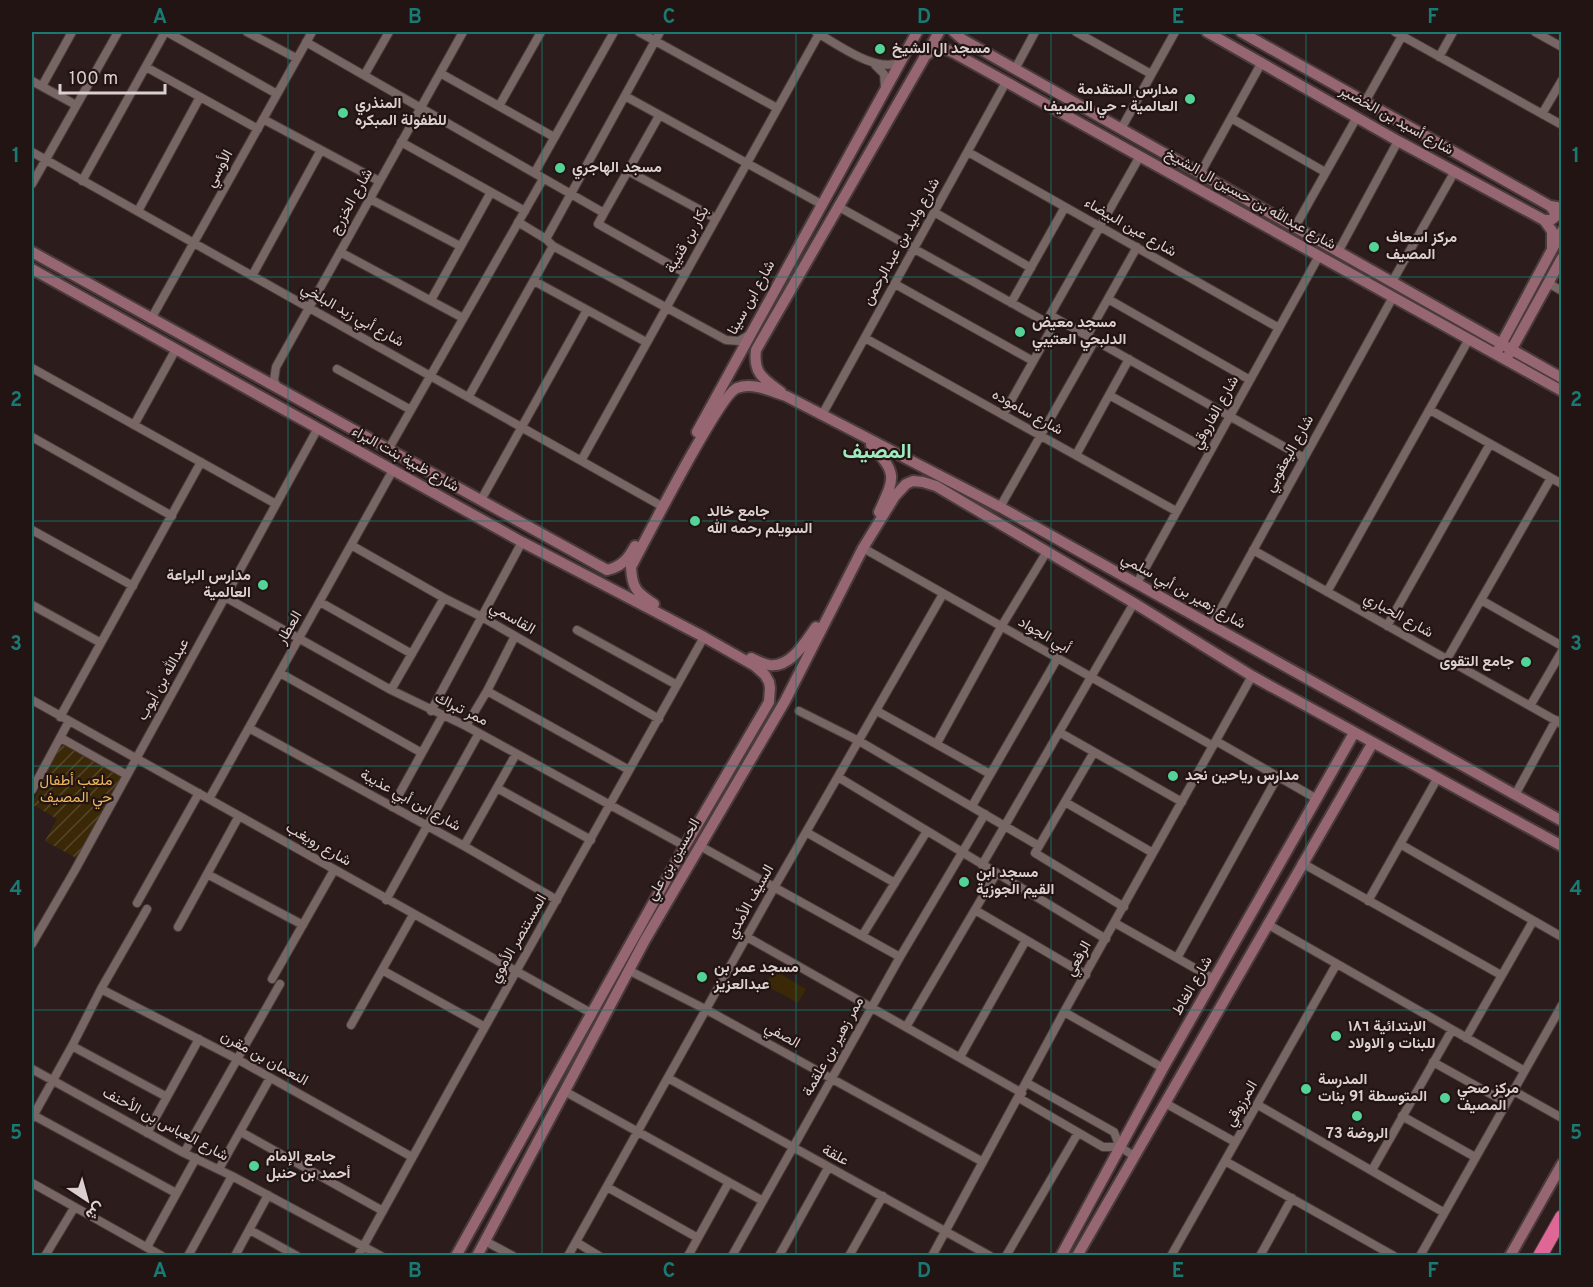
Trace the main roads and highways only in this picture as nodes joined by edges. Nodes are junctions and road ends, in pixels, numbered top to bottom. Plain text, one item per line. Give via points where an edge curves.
1 (1562, 1217) edge
2 (1540, 1256) edge

1 - 2 highway

